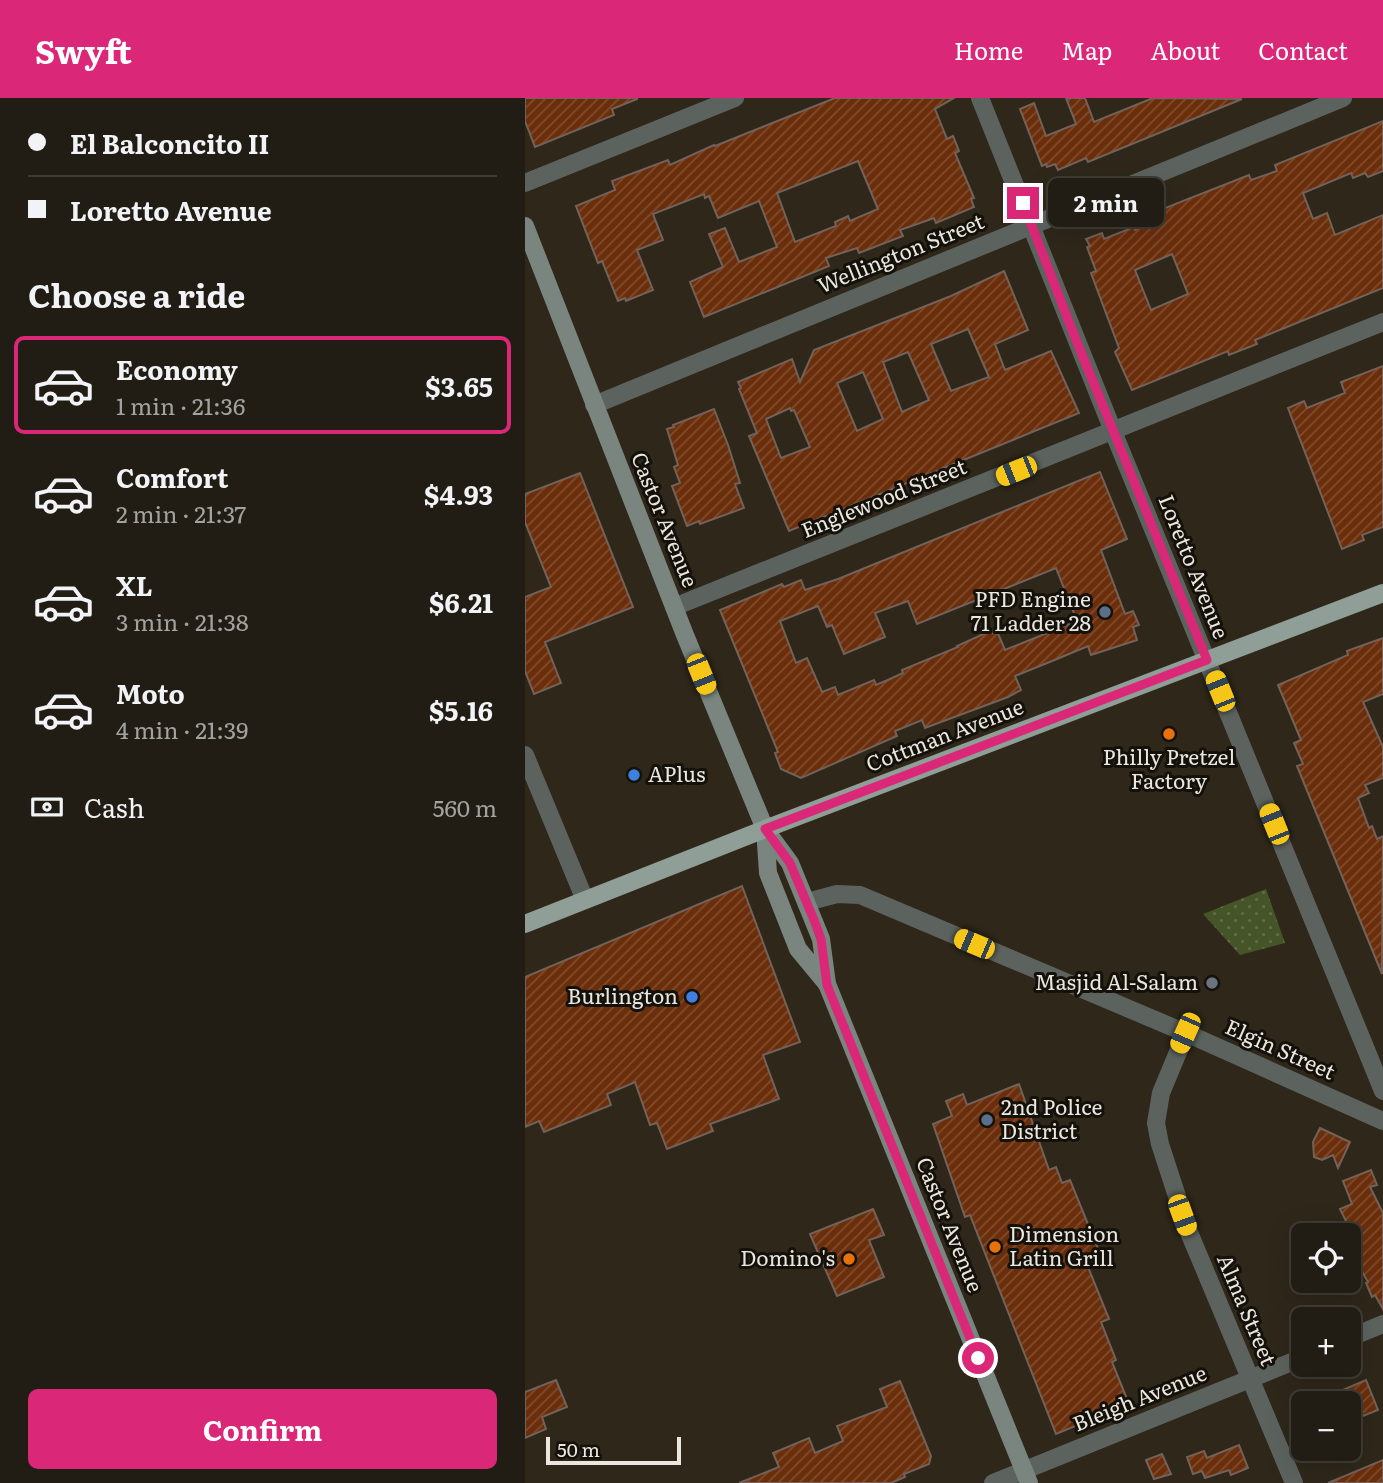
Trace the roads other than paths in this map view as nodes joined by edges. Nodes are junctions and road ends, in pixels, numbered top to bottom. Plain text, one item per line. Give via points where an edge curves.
1 (735, 98) edge
2 (980, 98) edge
3 (1343, 98) edge
4 (525, 183) edge
5 (1032, 225) junction
6 (525, 226) edge
7 (1383, 322) edge
8 (594, 404) junction
9 (1113, 432) junction
10 (1383, 593) edge
11 (674, 607) junction
12 (1207, 660) junction
13 (525, 755) edge
14 (765, 829) junction
15 (585, 900) junction
16 (807, 902) junction
17 (525, 924) edge
18 (827, 985) junction
19 (1185, 1033) junction
20 (1383, 1091) edge
21 (1383, 1121) edge
22 (1383, 1324) edge
23 (1361, 1333) edge
24 (1291, 1362) edge
25 (1251, 1378) junction
26 (1027, 1477) edge
27 (993, 1483) edge
28 (1294, 1483) edge

1 - 4 street
2 - 5 street, Loretto Avenue
3 - 5 street, Wellington Street
5 - 8 street, Wellington Street
5 - 9 street, Loretto Avenue
6 - 8 main road, Castor Avenue
7 - 9 street, Englewood Street
8 - 11 main road, Castor Avenue
9 - 11 street, Englewood Street
9 - 12 street, Loretto Avenue
10 - 12 main road, Cottman Avenue
11 - 14 main road, Castor Avenue
12 - 14 main road, Cottman Avenue
12 - 20 street, Loretto Avenue
13 - 15 street
14 - 15 main road, Cottman Avenue
14 - 16 main road, Castor Avenue via 790,863
14 - 18 main road, Castor Avenue via 768,873 799,949
15 - 17 main road, Cottman Avenue
16 - 18 main road, Castor Avenue via 821,939
16 - 19 street, Elgin Street via 837,894 860,895
18 - 26 main road, Castor Avenue
19 - 21 street, Elgin Street
19 - 25 street, Alma Street via 1159,1100 1156,1123 1160,1144 1192,1241
22 - 23 street
24 - 25 street, Bleigh Avenue
25 - 26 street, Bleigh Avenue
25 - 28 street, Alma Street
26 - 27 street, Bleigh Avenue

